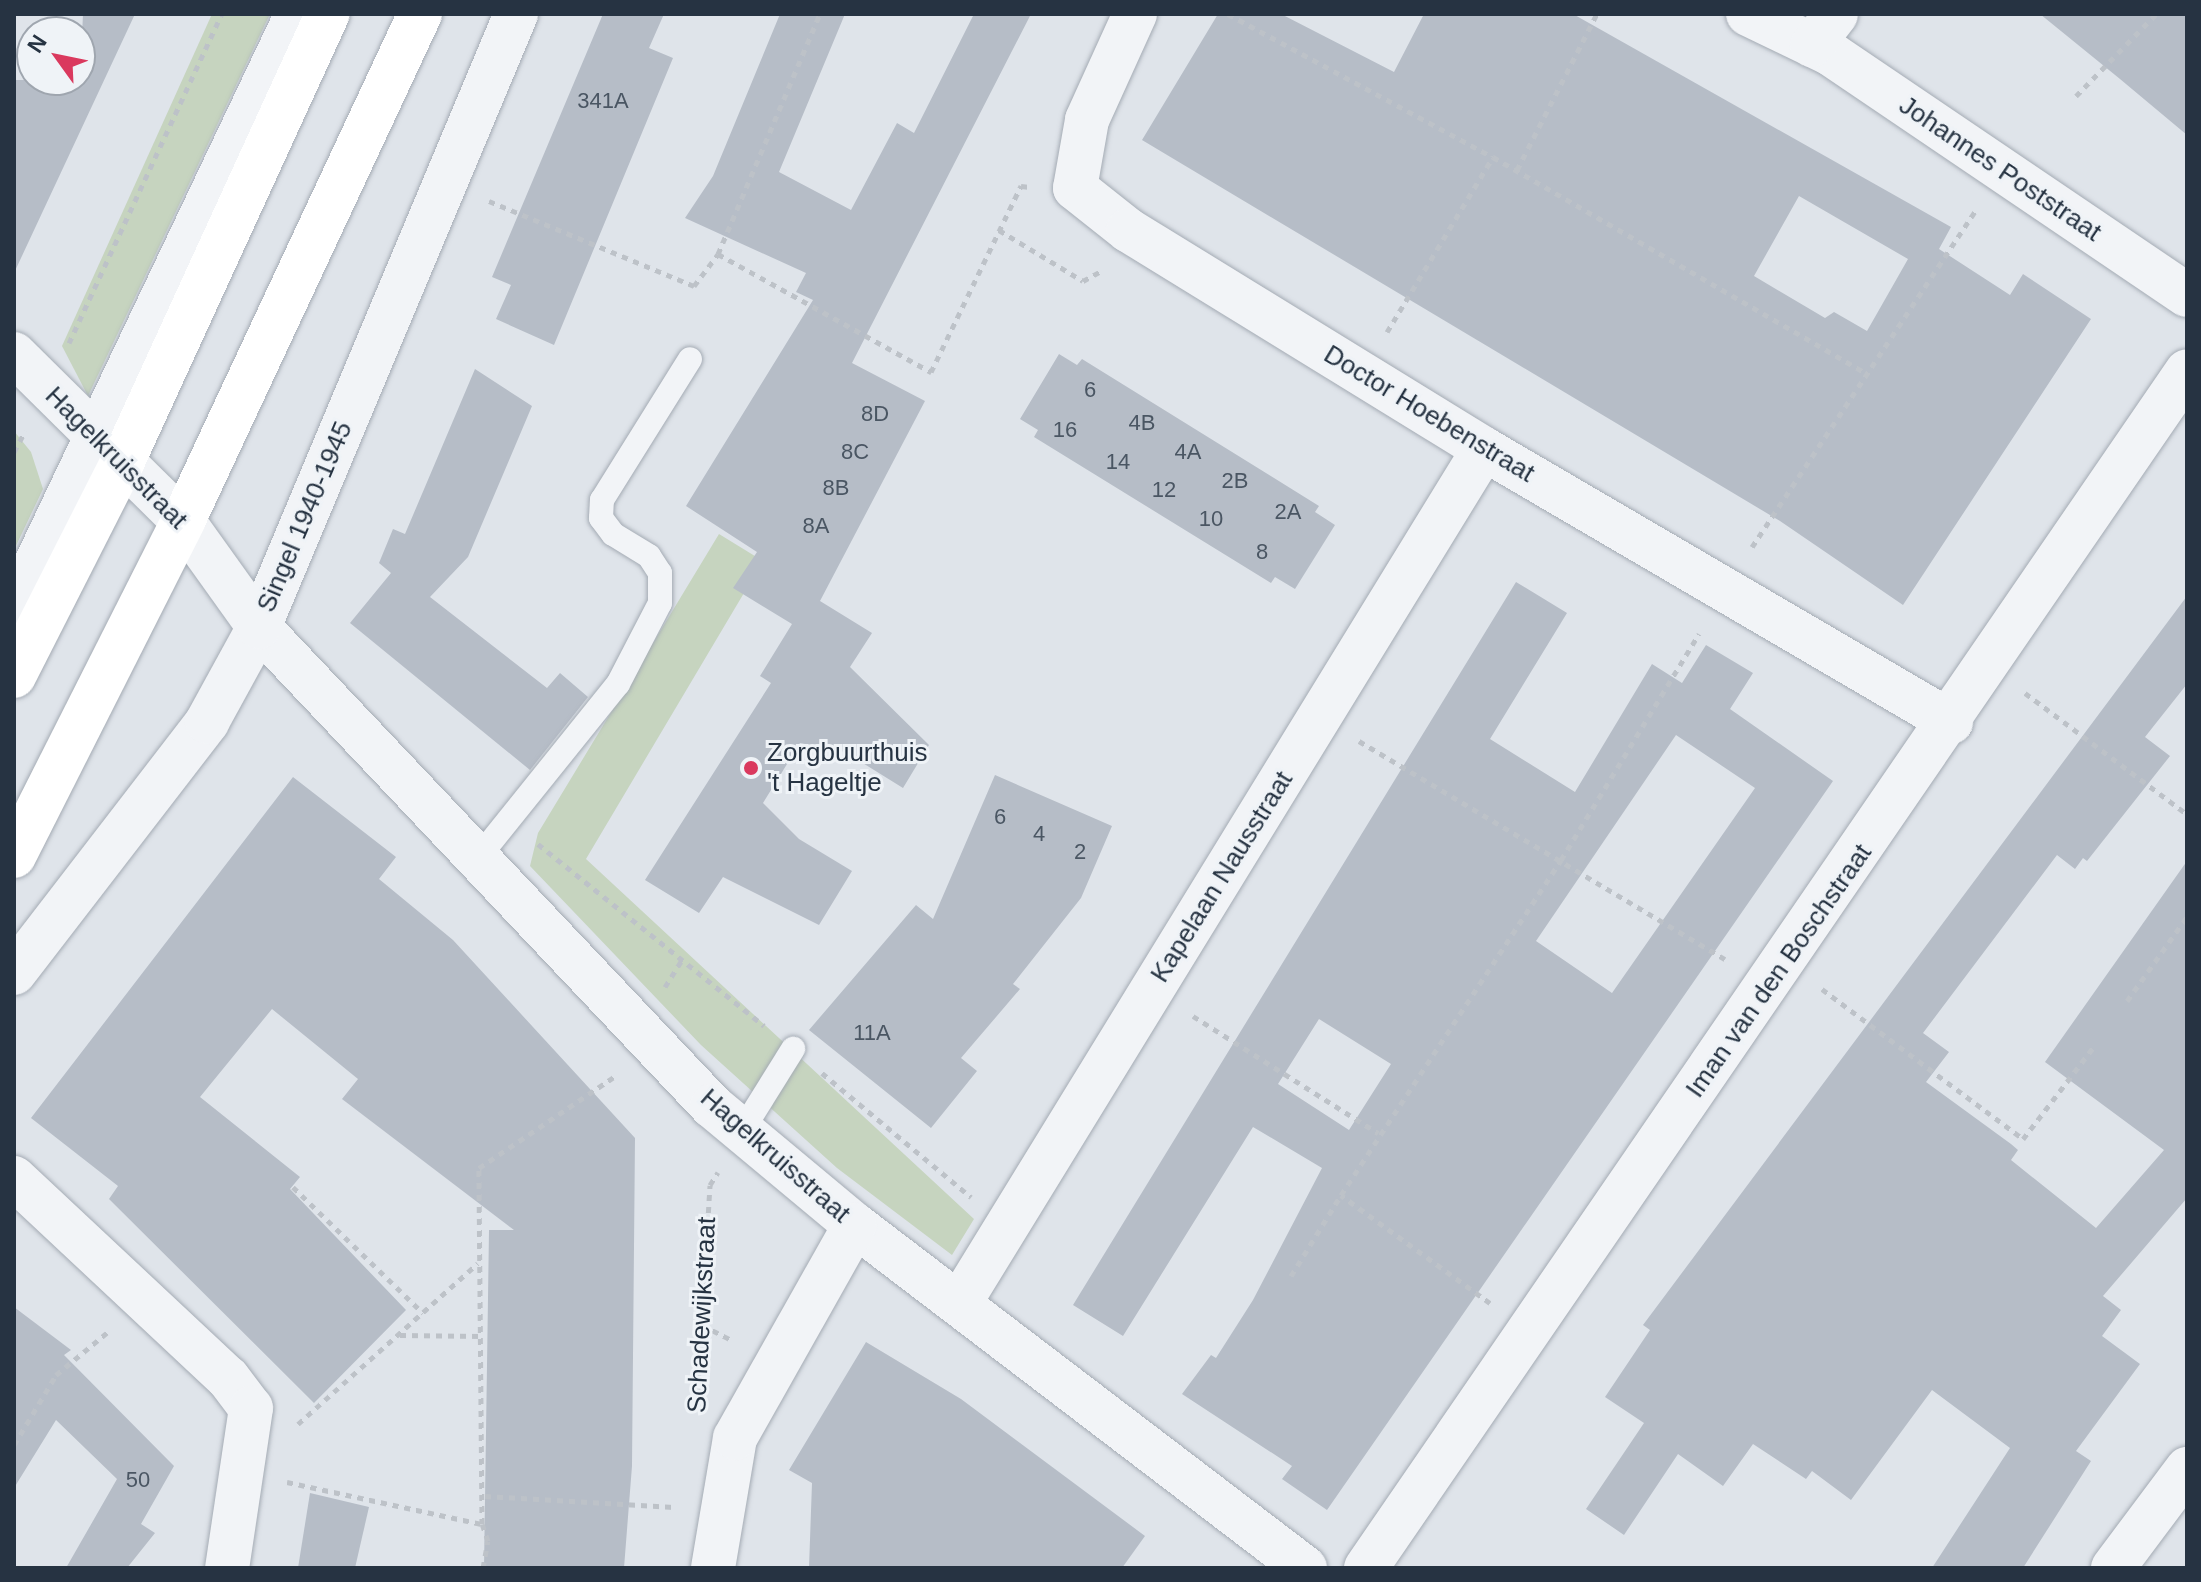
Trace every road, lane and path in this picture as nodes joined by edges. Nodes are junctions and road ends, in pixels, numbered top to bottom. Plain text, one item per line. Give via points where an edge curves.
1 (222, 14) edge
2 (297, 14) edge
3 (328, 14) edge
4 (420, 14) edge
5 (516, 14) edge
6 (820, 14) edge
7 (1135, 14) edge
8 (1228, 14) edge
9 (1597, 14) edge
10 (1748, 14) edge
11 (2156, 14) edge
12 (1824, 30) edge
13 (2076, 96) dead end
14 (1493, 157) junction
15 (1517, 170) junction
16 (2002, 170) junction
17 (446, 183) junction
18 (1075, 188) junction
19 (999, 230) junction
20 (1128, 230) junction
21 (718, 254) junction
22 (2187, 295) edge
23 (14, 354) edge
24 (690, 359) dead end
25 (2187, 371) edge
26 (1865, 373) junction
27 (1362, 374) junction
28 (47, 389) junction
29 (1484, 449) junction
30 (109, 451) junction
31 (14, 452) edge
32 (183, 521) junction
33 (1752, 547) dead end
34 (14, 610) edge
35 (259, 627) junction
36 (1699, 634) dead end
37 (1989, 666) junction
38 (14, 676) edge
39 (1321, 718) junction
40 (1951, 722) junction
41 (2187, 814) edge
42 (508, 820) junction
43 (14, 856) edge
44 (478, 858) junction
45 (1561, 860) junction
46 (2187, 917) edge
47 (14, 973) edge
48 (1777, 974) junction
49 (1152, 991) junction
50 (2127, 1001) dead end
51 (2095, 1045) dead end
52 (658, 1048) junction
53 (793, 1049) junction
54 (742, 1131) junction
55 (1378, 1133) junction
56 (14, 1178) edge
57 (293, 1187) dead end
58 (1341, 1195) junction
59 (855, 1225) junction
60 (1007, 1226) junction
61 (479, 1262) junction
62 (1291, 1276) dead end
63 (143, 1301) junction
64 (959, 1304) junction
65 (423, 1313) junction
66 (1529, 1331) junction
67 (399, 1335) junction
68 (481, 1336) junction
69 (697, 1417) dead end
70 (14, 1445) edge
71 (2187, 1469) edge
72 (241, 1489) junction
73 (485, 1496) junction
74 (719, 1510) junction
75 (482, 1524) junction
76 (201, 1568) edge
77 (227, 1568) edge
78 (483, 1568) edge
79 (713, 1568) edge
80 (1305, 1568) edge
81 (1366, 1568) edge
82 (2113, 1568) edge

1 - 28 path
2 - 30 street
3 - 30 main road
4 - 32 main road
5 - 17 street, Singel 1940-1945
6 - 21 path
7 - 18 street via 1087,120
8 - 14 path
9 - 15 path
10 - 12 street, Johannes Poststraat
11 - 13 path
12 - 16 street, Johannes Poststraat
14 - 15 path
14 - 27 path
15 - 26 path
16 - 22 street, Johannes Poststraat
16 - 26 path
17 - 21 path via 694,286
17 - 35 street, Singel 1940-1945
18 - 19 path via 1021,186
18 - 20 street, Doctor Hoebenstraat
19 - 20 path via 1083,281 1105,269
19 - 21 path via 931,372
20 - 27 street, Doctor Hoebenstraat
23 - 28 street, Hagelkruisstraat
24 - 42 lane via 602,500 601,518 613,534 649,556 660,573 660,603 618,684
25 - 37 street, Iman van den Boschstraat
26 - 33 path
27 - 29 street, Doctor Hoebenstraat
28 - 30 street, Hagelkruisstraat
28 - 31 path
29 - 39 street, Kapelaan Nausstraat
29 - 40 street, Doctor Hoebenstraat
30 - 32 street, Hagelkruisstraat
30 - 34 street
30 - 38 main road
32 - 35 street, Hagelkruisstraat
32 - 43 main road
35 - 44 street, Hagelkruisstraat
35 - 47 street, Singel 1940-1945 via 207,722
36 - 45 path
37 - 40 street, Iman van den Boschstraat
37 - 41 path
39 - 45 path
39 - 49 street, Kapelaan Nausstraat
40 - 48 street, Iman van den Boschstraat
42 - 44 lane
42 - 53 path
44 - 52 street, Hagelkruisstraat
45 - 48 path
45 - 55 path
46 - 50 path
48 - 51 path via 2023,1139
48 - 66 street, Iman van den Boschstraat
49 - 55 path
49 - 60 street, Kapelaan Nausstraat
52 - 54 street, Hagelkruisstraat
52 - 61 path via 479,1168
53 - 54 lane
53 - 60 path
54 - 59 street, Hagelkruisstraat
54 - 69 path, Schadewijkstraat via 710,1185
55 - 58 path
56 - 63 street
57 - 65 path
58 - 62 path
58 - 66 path
59 - 64 street, Hagelkruisstraat
59 - 74 street, Schadewijkstraat via 735,1438
60 - 64 street, Kapelaan Nausstraat
61 - 65 path
61 - 68 path
63 - 70 path via 56,1375
63 - 72 street via 228,1378 251,1408
64 - 80 street, Hagelkruisstraat
65 - 67 path
66 - 81 street, Iman van den Boschstraat
67 - 68 path
67 - 72 path
68 - 73 path
71 - 82 street
72 - 75 path
72 - 76 street
72 - 77 street
73 - 74 path
73 - 75 path
74 - 79 street, Schadewijkstraat
75 - 78 path via 488,1541

